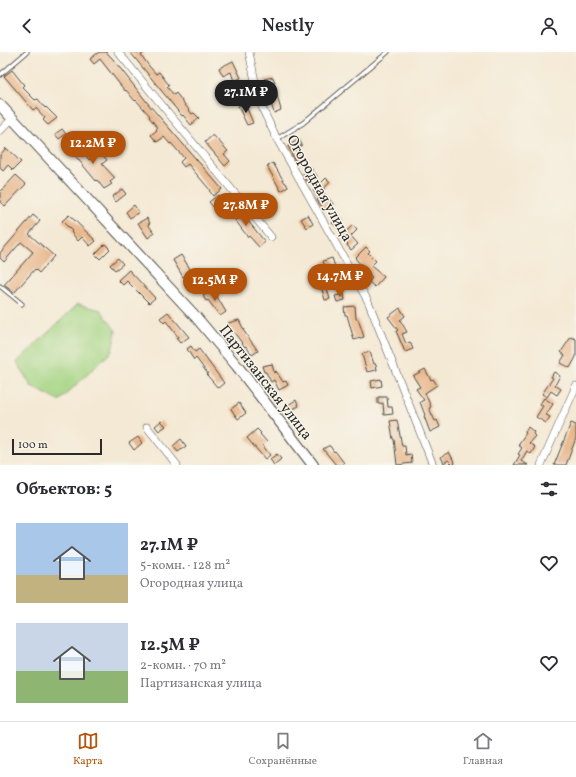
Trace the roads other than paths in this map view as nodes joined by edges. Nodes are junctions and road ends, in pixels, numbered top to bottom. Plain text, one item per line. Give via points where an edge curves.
1 (27, 52) edge
2 (118, 52) edge
3 (249, 52) edge
4 (388, 52) edge
5 (0, 75) edge
6 (0, 105) edge
7 (12, 119) junction
8 (0, 131) edge
9 (277, 140) junction
10 (271, 237) dead end
11 (0, 286) edge
12 (22, 304) dead end
13 (576, 386) edge
14 (147, 427) dead end
15 (177, 465) edge
16 (313, 465) edge
17 (433, 465) edge
18 (541, 465) edge

1 - 5 lane
2 - 10 street
3 - 9 street, Огородная улица via 263,110
4 - 9 lane via 303,123
6 - 7 street, Партизанская улица
7 - 8 street
7 - 16 street, Партизанская улица via 196,317
9 - 17 street, Огородная улица via 368,300
11 - 12 lane
13 - 18 street
14 - 15 street

